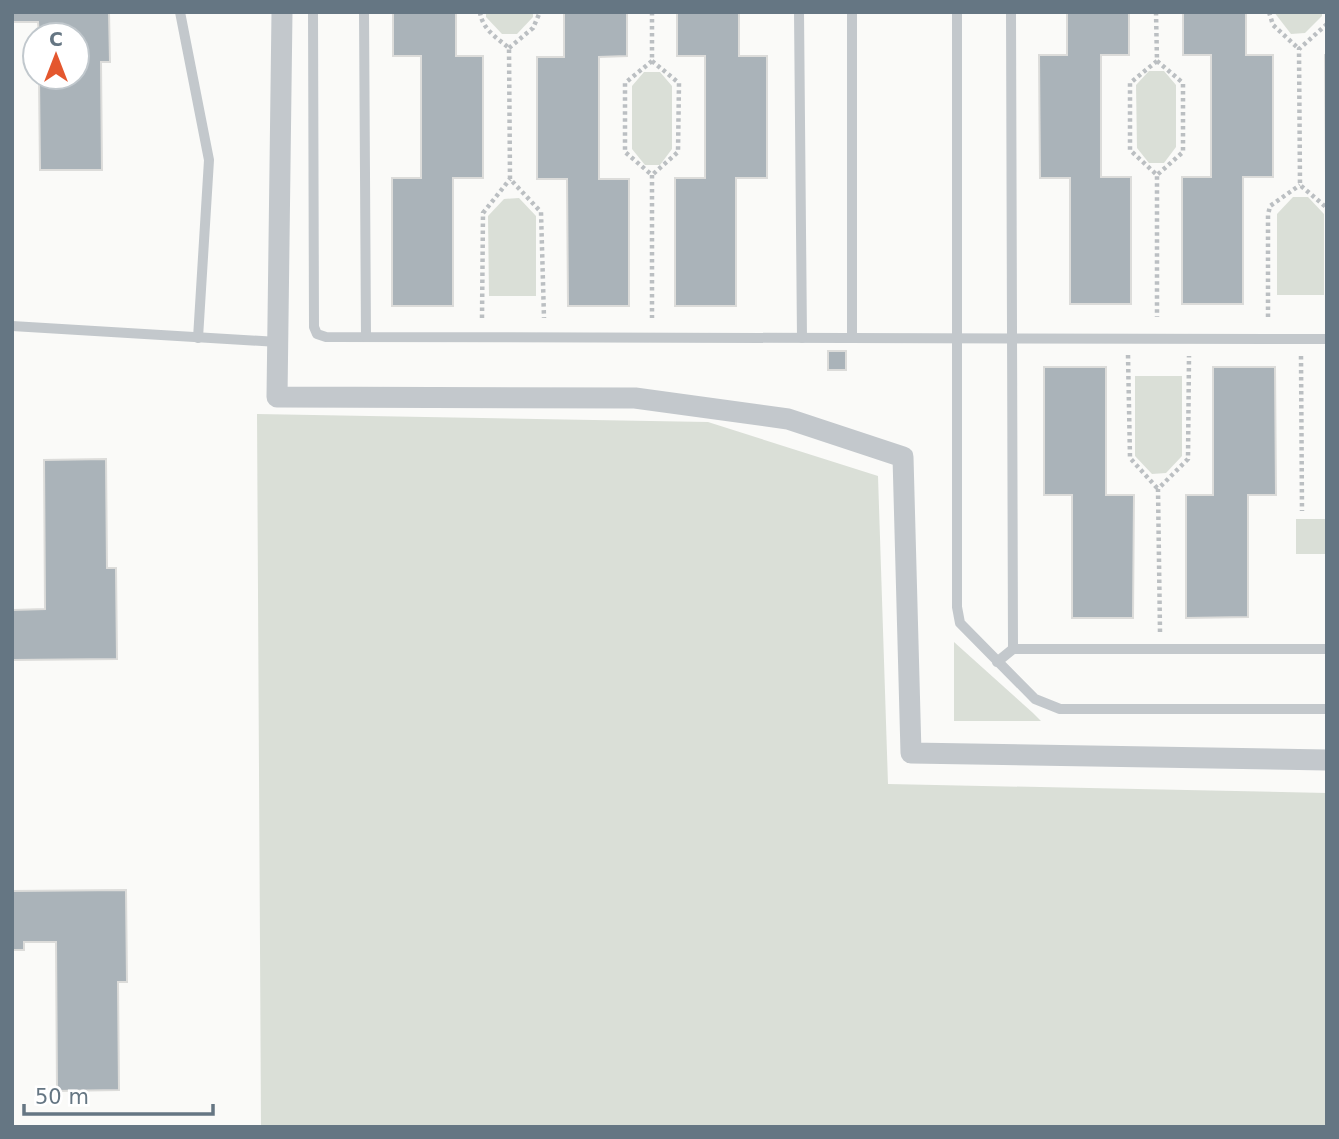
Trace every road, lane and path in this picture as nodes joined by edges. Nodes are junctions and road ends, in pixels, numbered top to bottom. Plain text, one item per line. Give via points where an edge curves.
1 (180, 12) edge
2 (282, 12) edge
3 (313, 12) edge
4 (364, 12) edge
5 (480, 12) edge
6 (540, 12) edge
7 (652, 12) edge
8 (799, 12) edge
9 (852, 12) edge
10 (957, 12) edge
11 (1011, 12) edge
12 (1156, 12) edge
13 (1269, 12) edge
14 (1327, 24) edge
15 (509, 48) junction
16 (1299, 49) junction
17 (652, 61) junction
18 (1157, 61) junction
19 (652, 175) junction
20 (1157, 175) junction
21 (510, 179) junction
22 (1300, 185) junction
23 (1327, 208) edge
24 (1157, 317) dead end
25 (1268, 317) dead end
26 (482, 318) dead end
27 (544, 318) dead end
28 (653, 318) dead end
29 (12, 326) edge
30 (366, 337) junction
31 (198, 338) junction
32 (802, 338) junction
33 (852, 338) junction
34 (957, 338) junction
35 (1011, 338) junction
36 (1327, 339) edge
37 (278, 342) junction
38 (1128, 351) dead end
39 (1189, 351) dead end
40 (1301, 351) dead end
41 (1158, 489) junction
42 (1302, 511) dead end
43 (1160, 639) dead end
44 (1013, 649) junction
45 (1327, 649) edge
46 (997, 662) junction
47 (1327, 709) edge
48 (1327, 760) edge

1 - 31 lane via 209,160
2 - 37 street
3 - 30 lane via 314,327 326,337
4 - 30 lane
5 - 15 path via 488,30
6 - 15 path via 533,28
7 - 17 path
8 - 32 lane
9 - 33 lane
10 - 34 lane
11 - 35 lane
12 - 18 path
13 - 16 path via 1273,26
14 - 16 path
15 - 21 path
16 - 22 path
17 - 19 path via 674,78 680,90 678,152
17 - 19 path via 625,83 624,113 625,152
18 - 20 path via 1183,83 1184,101 1182,152
18 - 20 path via 1135,78 1129,89 1130,150
19 - 28 path
20 - 24 path
21 - 26 path via 483,213
21 - 27 path via 541,212
22 - 23 path
22 - 25 path via 1270,206
29 - 31 lane
30 - 32 lane
31 - 37 lane
32 - 33 lane
33 - 34 lane
34 - 35 lane
34 - 46 lane via 957,607 960,623
35 - 36 lane
35 - 44 lane
37 - 48 street via 277,397 635,398 788,419 903,457 911,753
38 - 41 path via 1130,458
39 - 41 path via 1188,460
40 - 42 path
41 - 43 path
44 - 45 lane
44 - 46 lane
46 - 47 lane via 1035,699 1060,709

